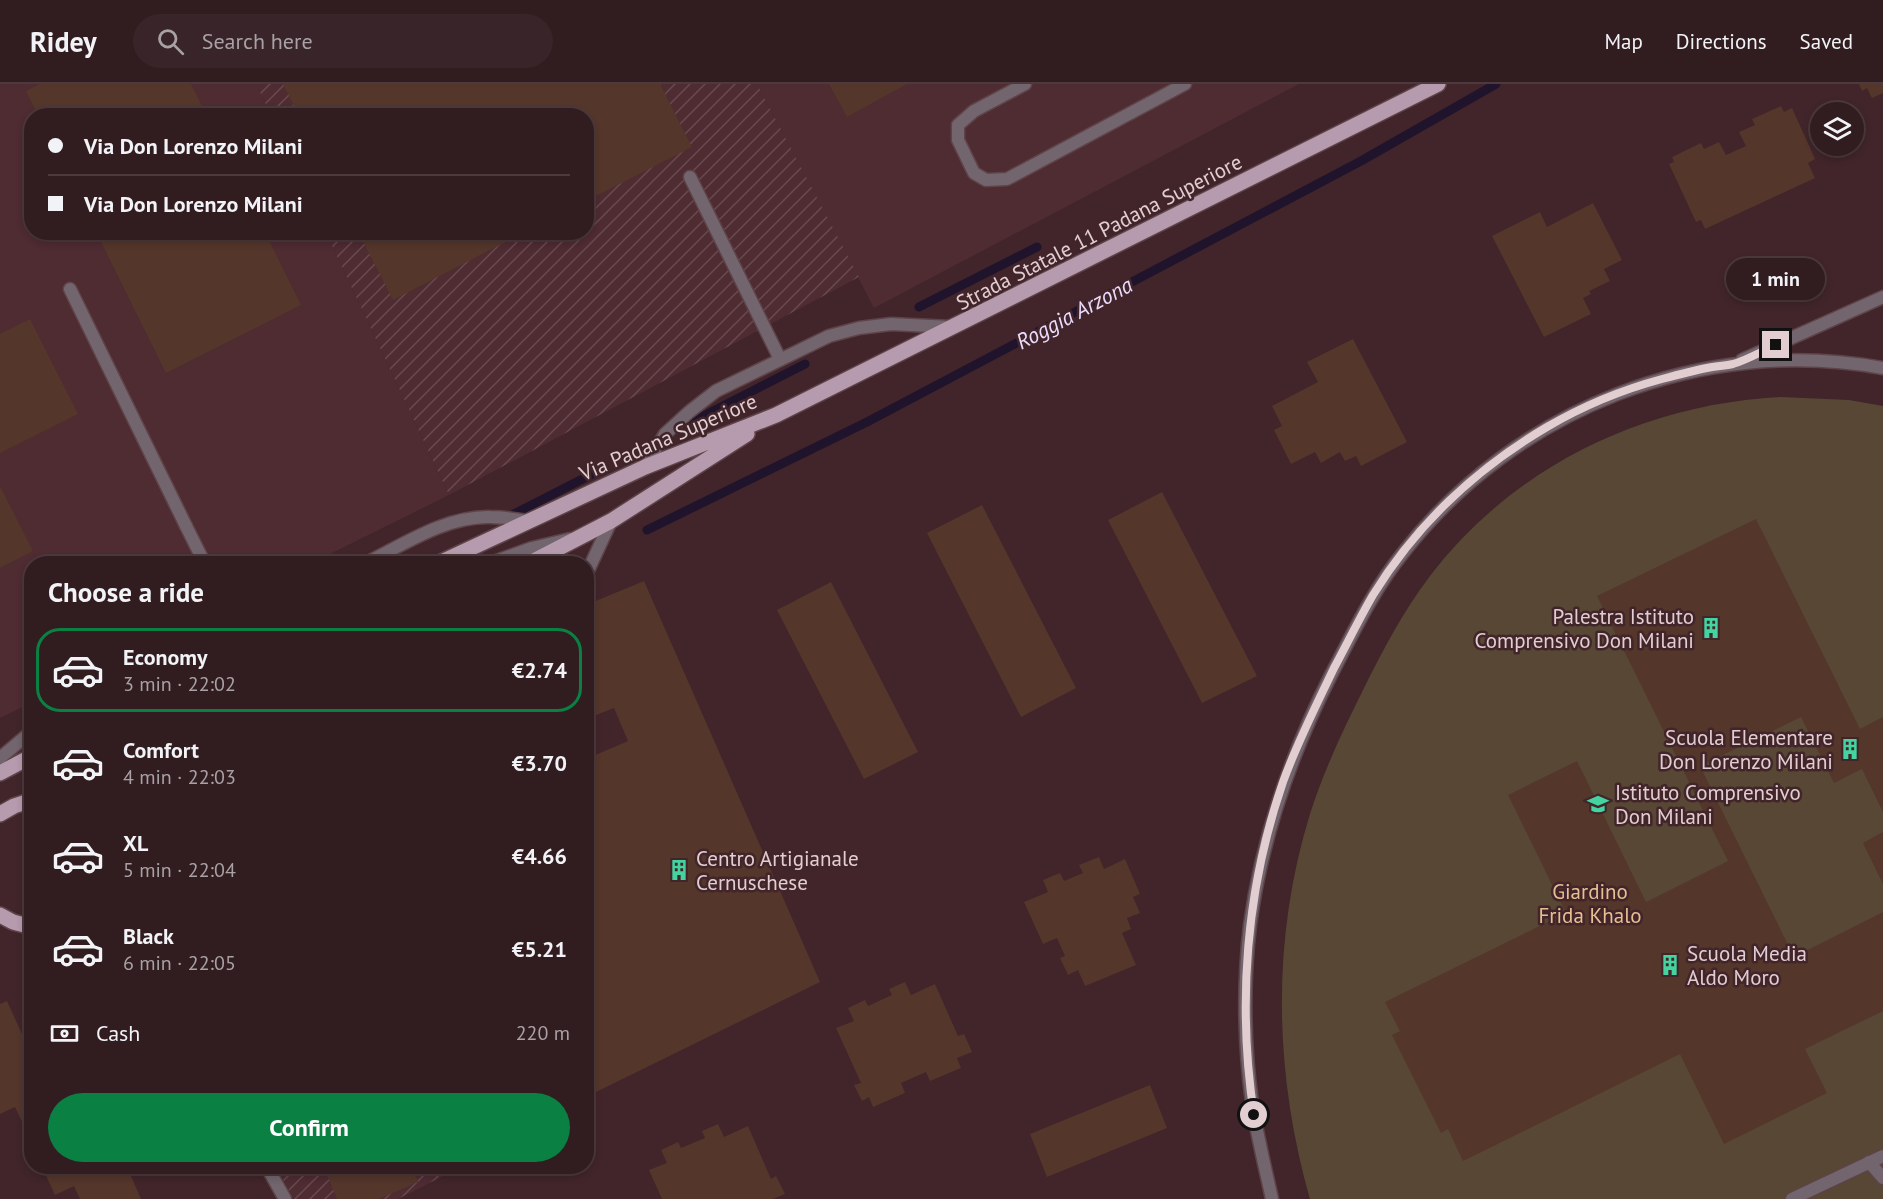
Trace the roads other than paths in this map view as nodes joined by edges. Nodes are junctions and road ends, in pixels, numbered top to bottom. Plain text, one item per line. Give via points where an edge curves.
1 (1025, 84) edge
2 (1185, 84) edge
3 (1438, 84) edge
4 (690, 177) dead end
5 (70, 289) dead end
6 (1883, 297) edge
7 (955, 327) junction
8 (780, 359) junction
9 (1732, 364) junction
10 (1883, 368) edge
11 (776, 416) junction
12 (645, 467) junction
13 (527, 521) junction
14 (611, 521) junction
15 (584, 536) junction
16 (201, 556) edge
17 (380, 556) edge
18 (453, 556) edge
19 (510, 556) edge
20 (544, 556) edge
21 (594, 558) edge
22 (24, 738) edge
23 (0, 758) edge
24 (24, 760) edge
25 (0, 772) edge
26 (24, 803) edge
27 (0, 814) edge
28 (1, 916) edge
29 (24, 925) edge
30 (1883, 1156) edge
31 (1869, 1162) junction
32 (271, 1174) edge
33 (1883, 1178) edge
34 (285, 1199) edge
35 (1272, 1199) edge
36 (1792, 1199) edge

1 - 2 street via 974,111 958,125 958,140 974,173 986,180 1007,179
3 - 7 main road, Strada Statale 11 Padana Superiore
4 - 8 street
5 - 16 street
6 - 9 street
7 - 8 street via 891,324 859,328 829,336
7 - 11 main road, Strada Statale 11 Padana Superiore
8 - 12 street via 716,391 688,412 665,434
9 - 10 street via 1805,360
9 - 35 street via 1684,373 1614,394 1569,414 1507,452 1433,517 1402,554 1362,615 1284,781 1263,853 1254,902 1246,978 1247,1053 1256,1128
11 - 12 main road, Via Padana Superiore
11 - 14 main road, Via Padana Superiore
12 - 13 main road, Via Padana Superiore
13 - 17 street via 489,517 457,521
13 - 18 main road, Via Padana Superiore
14 - 15 main road, Via Padana Superiore
14 - 21 street
15 - 19 street, Via Padana Superiore
15 - 20 main road, Via Padana Superiore
22 - 23 street
24 - 25 main road
26 - 27 main road
28 - 29 main road
30 - 31 street
31 - 33 street
31 - 36 street
32 - 34 street

